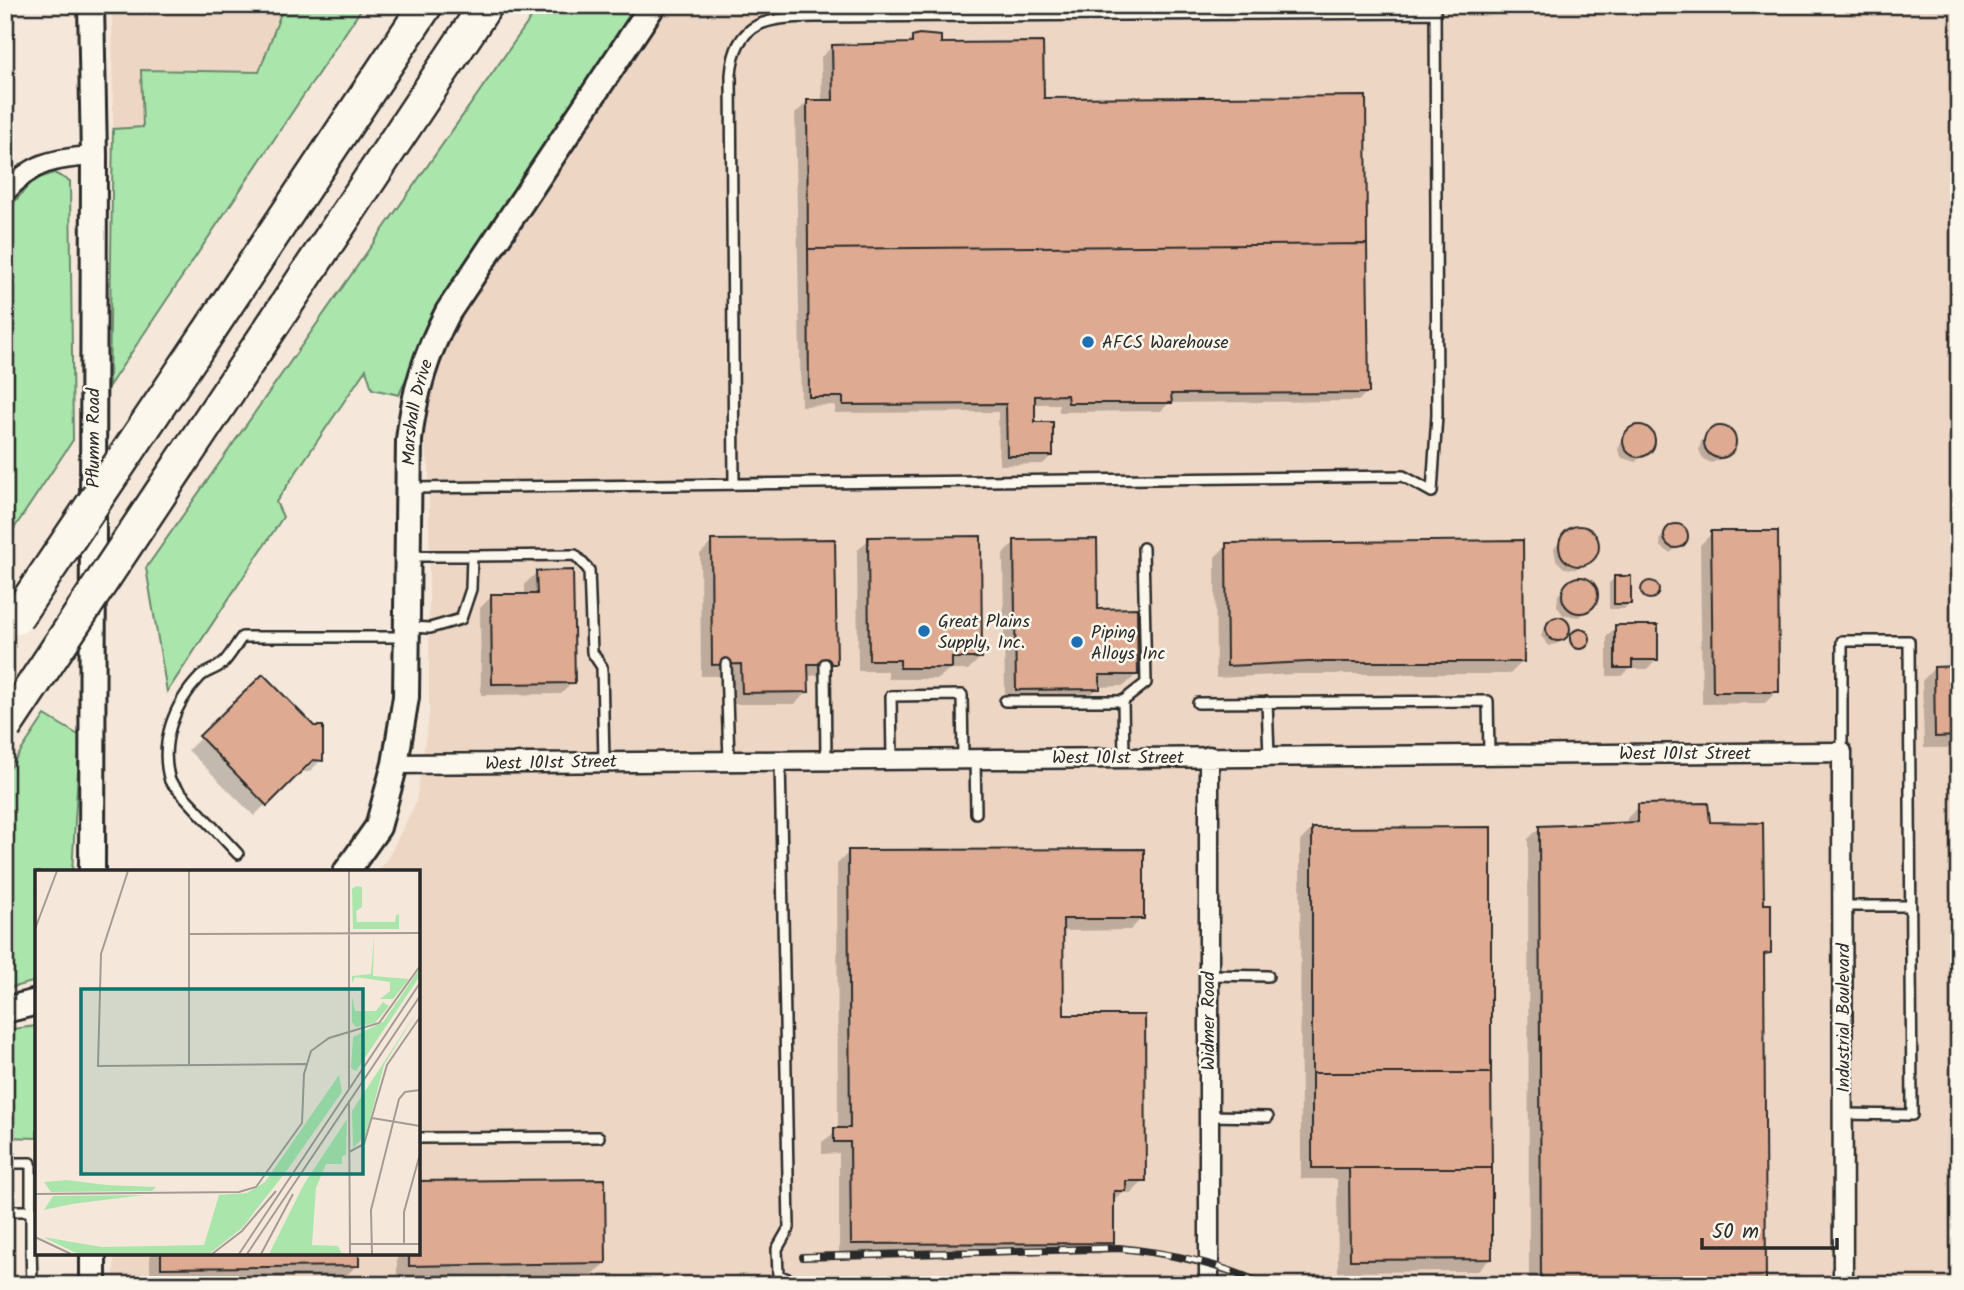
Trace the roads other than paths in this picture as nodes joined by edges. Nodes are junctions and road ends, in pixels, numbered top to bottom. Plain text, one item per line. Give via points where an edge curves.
1 (91, 5) edge
2 (414, 5) edge
3 (426, 5) edge
4 (486, 5) edge
5 (495, 5) edge
6 (653, 5) edge
7 (817, 5) edge
8 (1435, 9) edge
9 (817, 17) junction
10 (461, 43) junction
11 (380, 74) junction
12 (94, 156) junction
13 (5, 193) edge
14 (734, 484) junction
15 (409, 488) junction
16 (1143, 548) dead end
17 (407, 556) junction
18 (472, 556) junction
19 (10, 626) edge
20 (407, 632) junction
21 (726, 664) dead end
22 (825, 664) dead end
23 (1005, 701) dead end
24 (1123, 701) junction
25 (1267, 702) junction
26 (1198, 703) dead end
27 (5, 727) edge
28 (1842, 752) junction
29 (1489, 754) junction
30 (1209, 756) junction
31 (1269, 756) junction
32 (1124, 757) junction
33 (969, 758) junction
34 (892, 759) junction
35 (780, 760) junction
36 (826, 760) junction
37 (729, 761) junction
38 (604, 762) junction
39 (395, 764) junction
40 (976, 813) dead end
41 (238, 854) dead end
42 (92, 870) edge
43 (347, 870) edge
44 (1842, 906) junction
45 (1910, 906) junction
46 (1208, 975) junction
47 (1268, 976) dead end
48 (35, 1002) edge
49 (5, 1010) edge
50 (1843, 1114) junction
51 (1208, 1116) junction
52 (1268, 1117) dead end
53 (599, 1136) dead end
54 (420, 1138) edge
55 (5, 1163) edge
56 (5, 1211) edge
57 (31, 1211) junction
58 (34, 1247) edge
59 (93, 1255) edge
60 (32, 1285) edge
61 (93, 1285) edge
62 (810, 1285) edge
63 (1209, 1285) edge
64 (1843, 1285) edge

1 - 12 street, Pflumm Road
2 - 11 highway
3 - 11 highway
4 - 10 highway
5 - 10 highway
6 - 15 street, Marshall Drive via 431,344 412,410
7 - 9 lane
8 - 9 lane
8 - 14 lane via 1437,415 1432,492 1404,476
9 - 14 lane via 758,23 739,42 732,60
10 - 27 highway, bridge
11 - 19 highway, bridge
12 - 13 street via 54,159 35,166
12 - 42 street, Pflumm Road
14 - 15 lane
15 - 17 street, Marshall Drive
16 - 24 lane via 1146,683
17 - 18 lane
17 - 20 street, Marshall Drive
18 - 20 lane via 471,589 461,619
18 - 38 lane via 575,555 589,570 592,652 602,667
20 - 39 street, Marshall Drive via 407,696
20 - 41 lane via 242,637 222,664 202,675 184,697 167,742 165,766 170,781
21 - 37 lane
22 - 36 lane
23 - 24 lane
24 - 32 lane
25 - 26 lane
25 - 29 lane via 1488,701
25 - 31 lane
28 - 29 street, West 101st Street
28 - 44 street, Industrial Boulevard
28 - 45 lane via 1842,641 1909,641
29 - 31 street, West 101st Street
30 - 31 street, West 101st Street
30 - 32 street, West 101st Street
30 - 46 street, Widmer Road
32 - 33 street, West 101st Street
33 - 34 street, West 101st Street
33 - 34 lane via 962,695 891,696
33 - 40 lane
34 - 36 street, West 101st Street
35 - 36 street, West 101st Street
35 - 37 street, West 101st Street
35 - 62 lane via 789,1228 777,1250 777,1262 778,1275
37 - 38 street, West 101st Street
38 - 39 street, West 101st Street
39 - 43 street, Marshall Drive via 378,827
44 - 45 lane
44 - 50 street, Industrial Boulevard
45 - 50 lane via 1912,1115
46 - 47 lane
46 - 51 street, Widmer Road
48 - 49 street
50 - 64 street, Industrial Boulevard
51 - 52 lane
51 - 63 street, Widmer Road
53 - 54 lane
55 - 57 lane via 31,1163
56 - 57 lane
57 - 58 lane
58 - 60 lane
59 - 61 street

